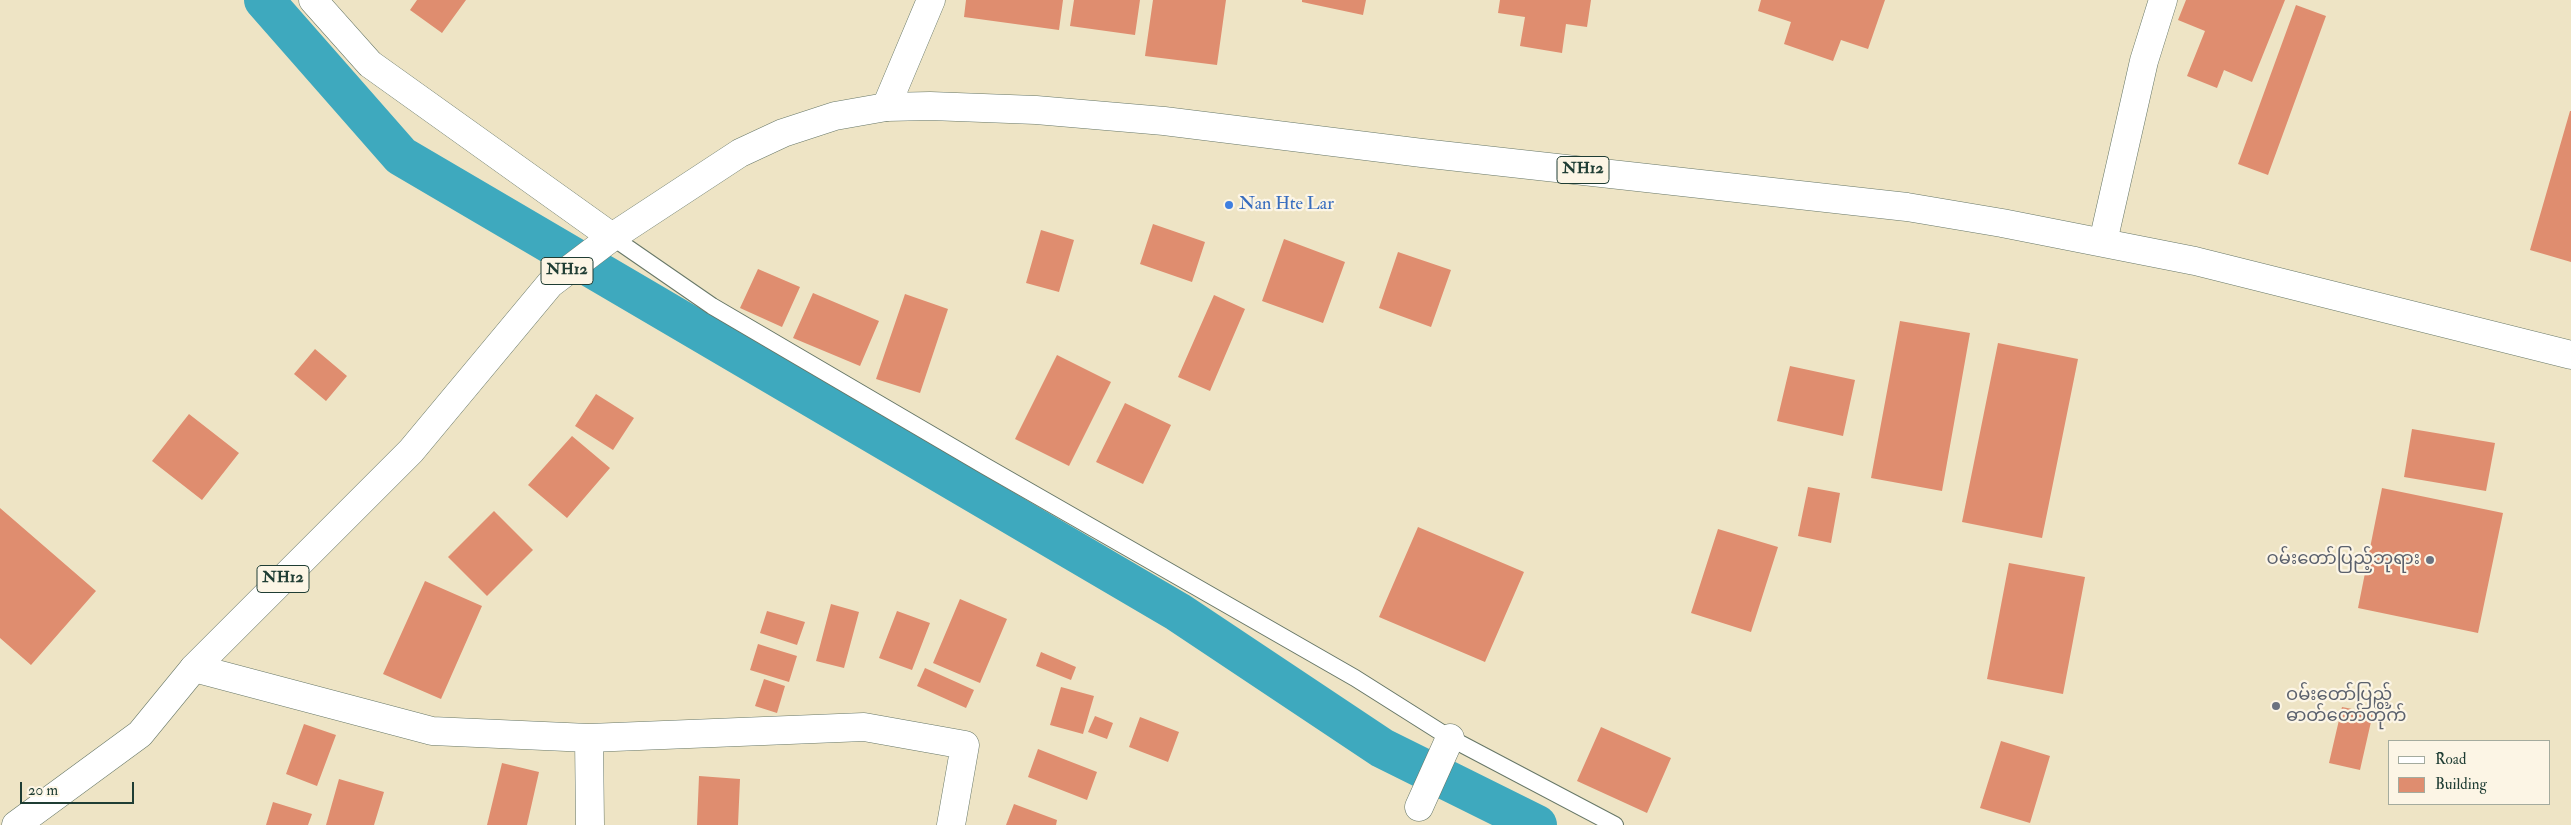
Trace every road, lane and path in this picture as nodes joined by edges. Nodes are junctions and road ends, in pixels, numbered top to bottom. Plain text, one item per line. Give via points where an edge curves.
1 (313, 0) edge
2 (931, 0) edge
3 (2163, 0) edge
4 (886, 107) junction
5 (612, 237) junction
6 (2103, 242) junction
7 (2571, 355) edge
8 (194, 668) junction
9 (589, 738) junction
10 (1450, 738) junction
11 (1419, 807) dead end
12 (16, 825) edge
13 (590, 825) edge
14 (951, 825) edge
15 (1615, 825) edge

1 - 5 main road via 370,64
2 - 4 main road
3 - 6 main road via 2144,61
4 - 5 main road, NH12 via 835,116 774,137 740,153
4 - 6 main road, NH12 via 984,107 1164,121 1907,207
5 - 8 main road, NH12 via 550,284 411,451
5 - 10 lane via 712,306 1355,678
6 - 7 main road, NH12 via 2325,292
8 - 9 main road via 432,731
8 - 12 main road, NH12 via 140,734
9 - 13 main road
9 - 14 main road via 864,726 965,745
10 - 11 main road
10 - 15 lane

